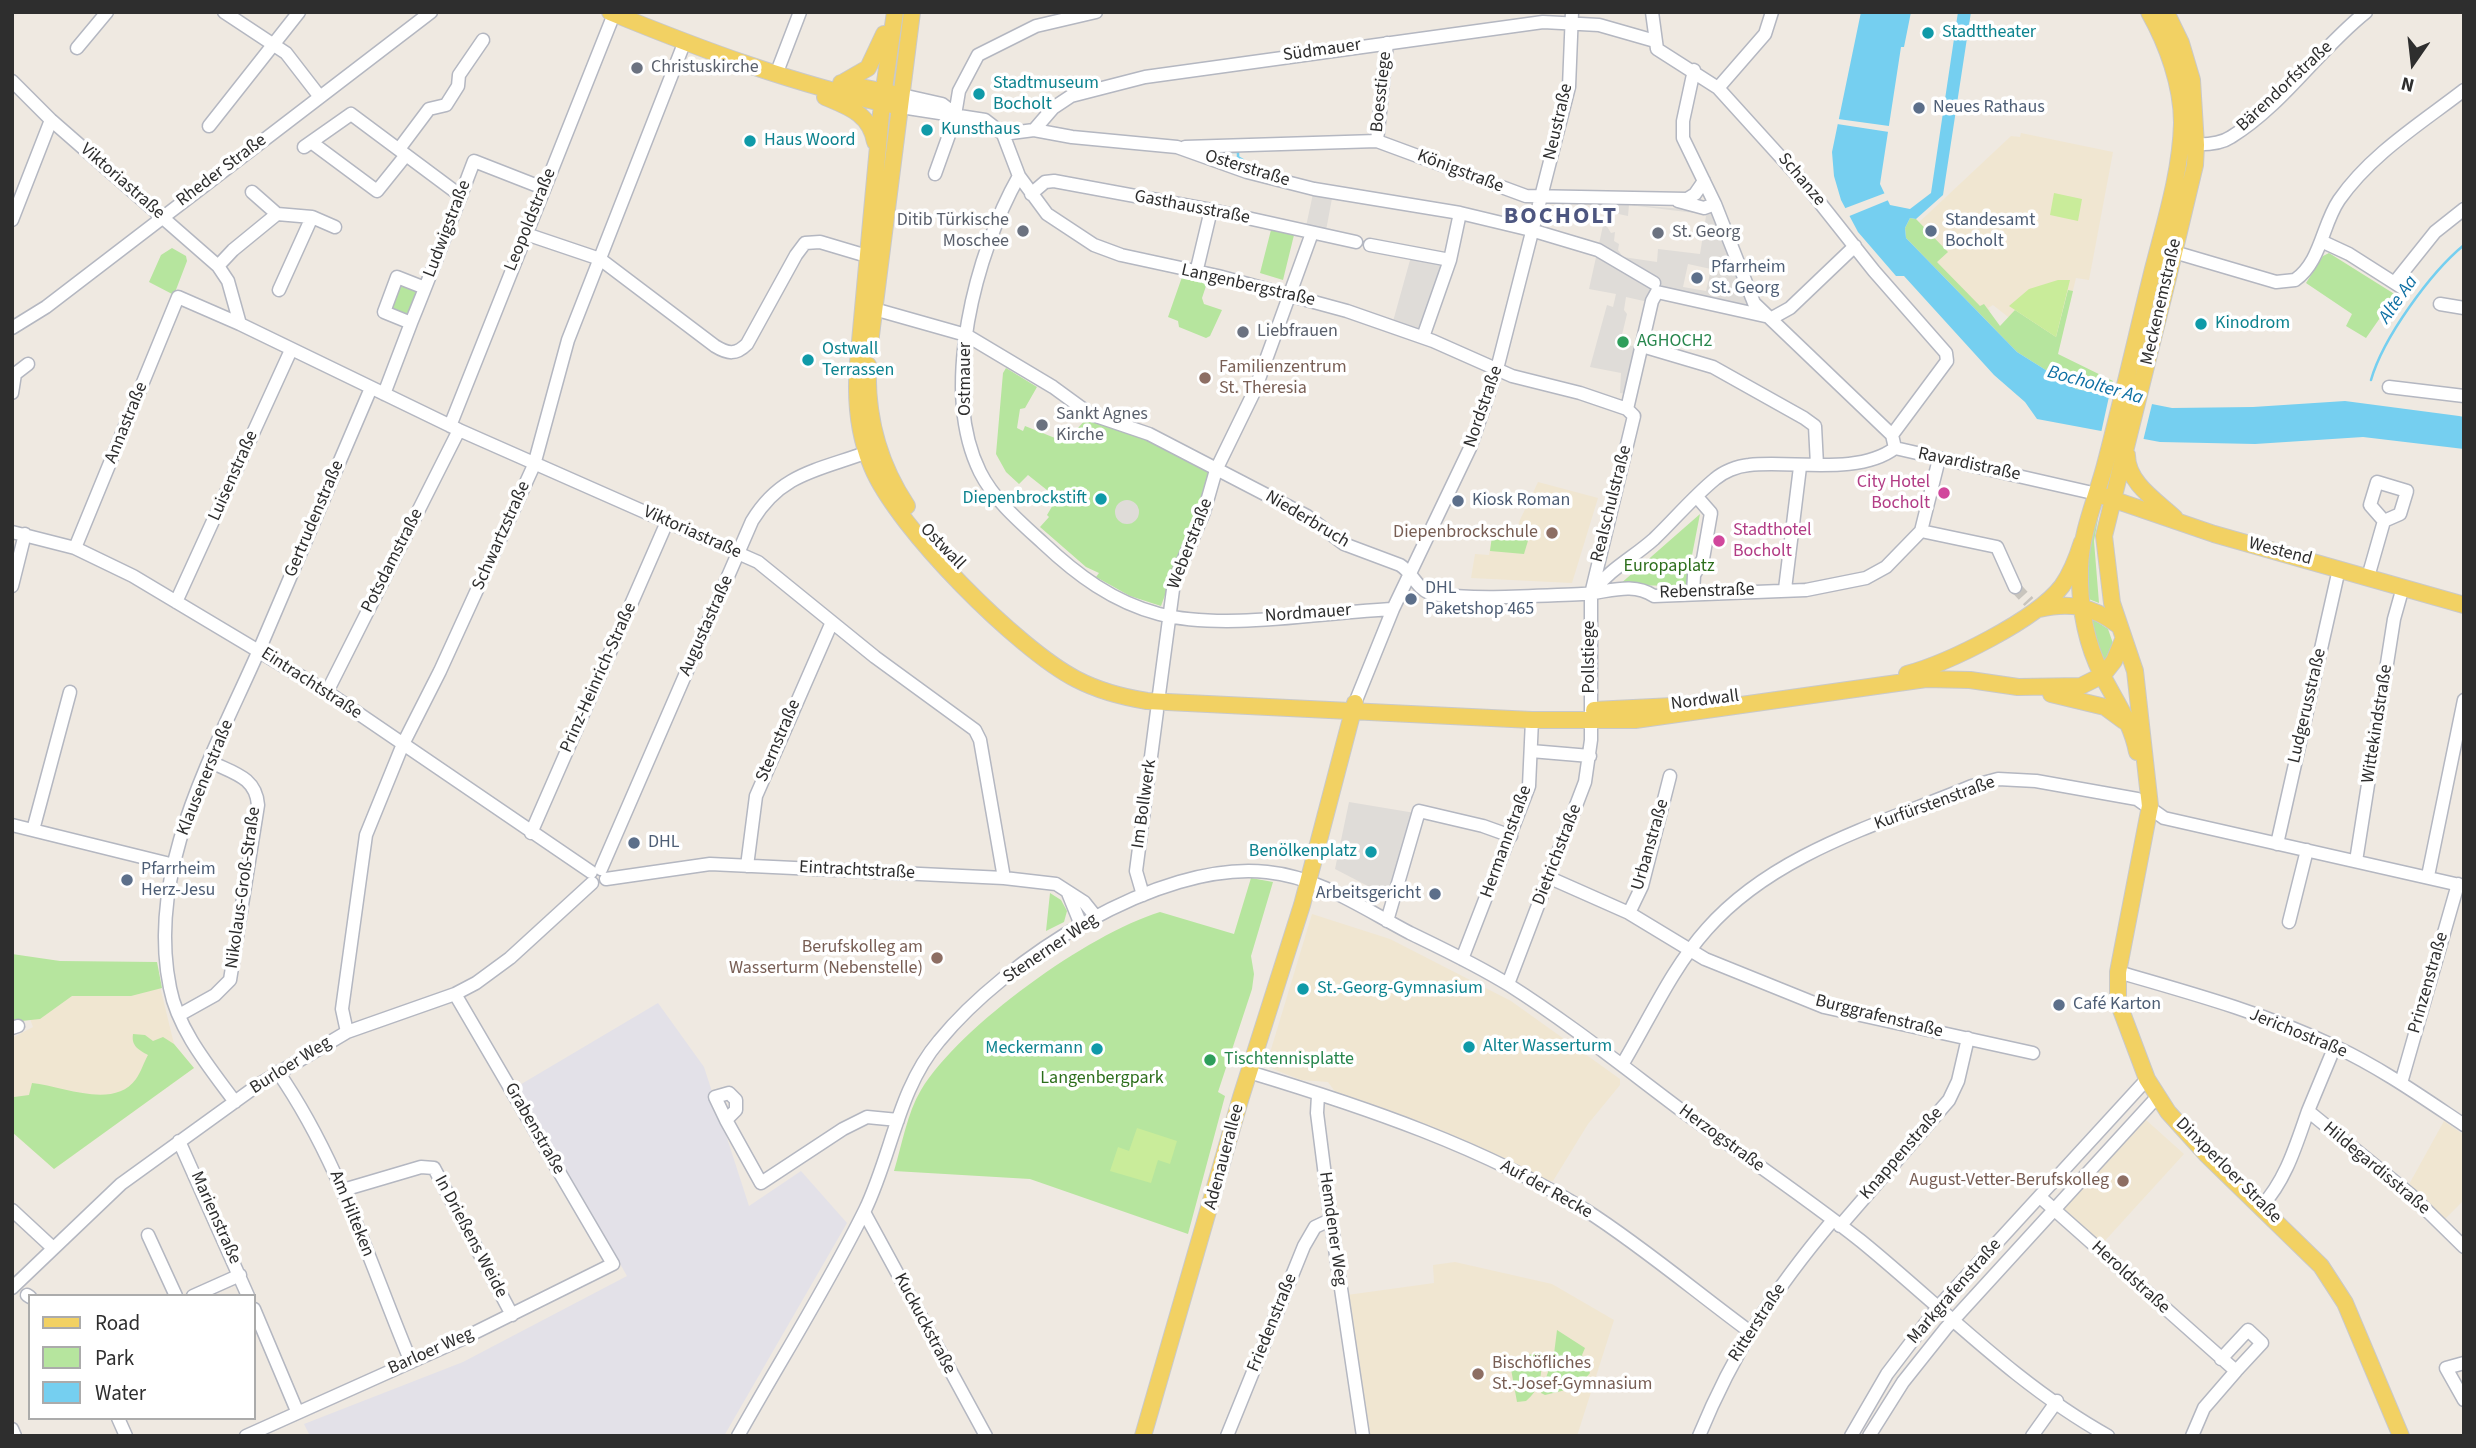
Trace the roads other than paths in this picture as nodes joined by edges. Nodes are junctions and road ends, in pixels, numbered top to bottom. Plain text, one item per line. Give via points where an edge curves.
1 (107, 12) edge
2 (223, 12) edge
3 (299, 12) edge
4 (431, 12) edge
5 (800, 12) edge
6 (895, 12) edge
7 (912, 12) edge
8 (1096, 12) edge
9 (1652, 12) edge
10 (1772, 12) edge
11 (2148, 12) edge
12 (2166, 12) edge
13 (2366, 12) edge
14 (612, 13) edge
15 (1572, 17) edge
16 (2349, 17) edge
17 (483, 40) dead end
18 (685, 41) junction
19 (1655, 41) junction
20 (272, 43) junction
21 (1387, 43) junction
22 (77, 48) dead end
23 (1694, 70) junction
24 (777, 72) junction
25 (793, 77) junction
26 (12, 81) edge
27 (841, 83) junction
28 (1718, 88) junction
29 (2464, 90) edge
30 (320, 97) junction
31 (892, 99) junction
32 (955, 114) junction
33 (51, 120) junction
34 (209, 126) dead end
35 (1034, 130) junction
36 (1003, 134) junction
37 (1377, 141) junction
38 (2188, 144) junction
39 (1177, 147) junction
40 (402, 152) junction
41 (877, 155) junction
42 (935, 174) dead end
43 (1019, 176) junction
44 (1704, 181) junction
45 (543, 188) junction
46 (252, 191) dead end
47 (1031, 194) junction
48 (461, 196) junction
49 (1540, 196) junction
50 (1672, 199) junction
51 (1714, 204) junction
52 (2464, 209) edge
53 (1210, 210) junction
54 (1460, 213) junction
55 (277, 214) junction
56 (312, 216) junction
57 (162, 217) junction
58 (12, 220) edge
59 (335, 227) dead end
60 (1531, 230) junction
61 (1312, 233) junction
62 (526, 234) junction
63 (2321, 241) junction
64 (1356, 242) dead end
65 (1370, 244) dead end
66 (1855, 246) junction
67 (2175, 252) junction
68 (867, 256) junction
69 (600, 259) junction
70 (1450, 260) junction
71 (218, 266) junction
72 (1196, 273) junction
73 (1654, 283) dead end
74 (425, 288) junction
75 (279, 290) dead end
76 (1290, 295) junction
77 (178, 297) joint
78 (2440, 304) dead end
79 (2464, 308) edge
80 (874, 309) junction
81 (1772, 318) junction
82 (411, 323) junction
83 (240, 324) junction
84 (12, 328) edge
85 (966, 335) junction
86 (1428, 339) junction
87 (1642, 346) junction
88 (291, 350) junction
89 (27, 364) dead end
90 (1497, 369) junction
91 (2389, 387) dead end
92 (371, 388) junction
93 (2132, 390) junction
94 (12, 393) edge
95 (384, 394) junction
96 (2464, 397) edge
97 (1630, 412) junction
98 (455, 428) junction
99 (1892, 435) junction
100 (2120, 440) junction
101 (1895, 448) junction
102 (872, 451) junction
103 (1940, 459) junction
104 (534, 464) junction
105 (1817, 465) junction
106 (1800, 467) junction
107 (1216, 470) junction
108 (1697, 497) junction
109 (2105, 497) junction
110 (2384, 521) dead end
111 (667, 522) junction
112 (2180, 523) junction
113 (1921, 531) junction
114 (19, 533) edge
115 (2082, 542) junction
116 (75, 548) junction
117 (739, 554) junction
118 (2339, 569) junction
119 (1411, 574) junction
120 (2368, 578) junction
121 (12, 586) edge
122 (2015, 587) tunnel mouth
123 (2403, 587) junction
124 (1785, 589) junction
125 (1591, 594) junction
126 (1693, 594) junction
127 (176, 602) junction
128 (2464, 605) edge
129 (2080, 606) junction
130 (2034, 607) junction
131 (1393, 609) junction
132 (1169, 616) junction
133 (832, 622) junction
134 (2120, 632) junction
135 (259, 650) junction
136 (1959, 652) junction
137 (2102, 676) junction
138 (1970, 680) junction
139 (2018, 687) junction
140 (70, 692) dead end
141 (327, 692) junction
142 (2464, 700) edge
143 (1158, 702) junction
144 (1354, 707) junction
145 (1590, 716) junction
146 (1531, 720) junction
147 (2131, 728) junction
148 (403, 744) junction
149 (1531, 751) junction
150 (1590, 756) junction
151 (211, 762) junction
152 (1670, 776) dead end
153 (2150, 806) junction
154 (13, 826) edge
155 (33, 830) junction
156 (531, 833) junction
157 (1511, 836) junction
158 (2277, 844) junction
159 (2307, 850) junction
160 (2356, 861) junction
161 (174, 865) junction
162 (747, 866) junction
163 (597, 876) junction
164 (2428, 876) junction
165 (1004, 878) junction
166 (1550, 878) junction
167 (1308, 880) junction
168 (2461, 885) edge
169 (1066, 890) junction
170 (1143, 895) junction
171 (1629, 913) junction
172 (1096, 917) junction
173 (1387, 921) junction
174 (2289, 922) dead end
175 (1081, 925) junction
176 (1691, 949) junction
177 (1462, 959) junction
178 (2118, 972) junction
179 (1508, 984) junction
180 (455, 994) junction
181 (181, 1014) junction
182 (346, 1032) junction
183 (1968, 1038) junction
184 (2335, 1046) junction
185 (2033, 1053) dead end
186 (1622, 1065) junction
187 (278, 1072) junction
188 (1249, 1072) junction
189 (2147, 1079) junction
190 (2401, 1083) junction
191 (1318, 1095) junction
192 (2158, 1096) junction
193 (235, 1102) junction
194 (2308, 1111) junction
195 (898, 1119) junction
196 (726, 1120) dead end
197 (2464, 1125) edge
198 (179, 1141) junction
199 (2074, 1160) junction
200 (2088, 1172) junction
201 (343, 1191) junction
202 (2040, 1197) junction
203 (2262, 1207) junction
204 (12, 1210) edge
205 (2055, 1210) junction
206 (864, 1212) junction
207 (1330, 1220) junction
208 (1837, 1223) junction
209 (148, 1235) dead end
210 (2464, 1247) edge
211 (53, 1248) junction
212 (613, 1264) joint
213 (240, 1275) junction
214 (12, 1288) edge
215 (175, 1294) edge
216 (197, 1294) edge
217 (247, 1294) edge
218 (1938, 1307) junction
219 (256, 1313) edge
220 (512, 1315) junction
221 (1953, 1321) junction
222 (1749, 1331) junction
223 (2221, 1359) junction
224 (411, 1362) junction
225 (2464, 1363) edge
226 (2236, 1371) junction
227 (2464, 1400) edge
228 (2057, 1401) junction
229 (297, 1411) junction
230 (119, 1420) edge
231 (12, 1429) edge
232 (982, 1434) edge
233 (15, 1436) edge
234 (126, 1436) edge
235 (246, 1436) edge
236 (738, 1436) edge
237 (1143, 1436) edge
238 (1227, 1436) edge
239 (1363, 1436) edge
240 (1699, 1436) edge
241 (1851, 1436) edge
242 (1869, 1436) edge
243 (2032, 1436) edge
244 (2108, 1436) edge
245 (2192, 1436) edge
246 (2401, 1436) edge

1 - 22 street
2 - 20 street
3 - 20 street
4 - 30 street, Rheder Straße
5 - 24 street
6 - 27 main road via 868,68
6 - 31 main road via 899,34
7 - 31 main road
8 - 32 street via 1037,26 978,55 959,91
9 - 19 street
10 - 28 street via 1765,34
11 - 38 main road, Meckenemstraße via 2168,54
12 - 38 main road, Meckenemstraße via 2192,80 2196,108
13 - 16 street, Bärendorfstraße
14 - 18 main road
14 - 45 street, Leopoldstraße
15 - 19 street, Südmauer
15 - 21 street, Südmauer
15 - 49 street, Neustraße via 1569,87
16 - 38 street, Bärendorfstraße via 2258,117 2215,144
17 - 40 street via 459,75 446,105 429,108
18 - 24 main road
18 - 69 street, Schwartzstraße
19 - 23 street, Schanze via 1663,56
20 - 30 street
20 - 34 street
21 - 35 street, Südmauer via 1117,82 1061,102
21 - 37 street, Boesstiege
23 - 28 street, Schanze
23 - 44 street via 1682,132
24 - 25 main road
25 - 27 main road
25 - 31 main road
25 - 41 main road, Ostwall via 861,114 873,133
26 - 33 street, Viktoriastraße
27 - 31 main road
28 - 66 street, Schanze
29 - 63 street via 2370,165 2338,202
30 - 57 street, Rheder Straße
31 - 32 street via 942,104
31 - 41 main road, Ostwall
31 - 80 main road, Ostwall
32 - 36 street via 985,120
32 - 42 street
33 - 57 street, Viktoriastraße
33 - 58 street
35 - 36 street
35 - 39 street, Osterstraße
36 - 43 street, Langenbergstraße
37 - 39 street, Königstraße
37 - 49 street, Königstraße via 1502,189
38 - 67 main road, Meckenemstraße via 2195,165
38 - 93 main road, Meckenemstraße via 2159,248
39 - 54 street, Osterstraße via 1314,189
40 - 40 street via 377,191 307,145 351,114
40 - 48 street
41 - 68 main road, Ostwall
43 - 47 street, Langenbergstraße
43 - 85 street, Ostmauer via 979,270
44 - 50 street, Königstraße via 1687,199
44 - 51 street
45 - 48 street, Ludwigstraße via 474,162
45 - 62 street, Leopoldstraße
46 - 55 street
47 - 53 street, Gasthausstraße via 1045,182 1054,181
47 - 72 street, Langenbergstraße via 1064,228 1094,245
48 - 74 street, Ludwigstraße
49 - 50 street, Königstraße
49 - 60 street, Neustraße
50 - 51 street via 1704,208
51 - 81 street via 1754,303
52 - 63 street via 2435,232 2399,286
53 - 61 street, Gasthausstraße
53 - 72 street
54 - 60 street, Osterstraße
54 - 70 street
55 - 56 street
55 - 71 street
56 - 59 street
56 - 75 street
57 - 71 street, Viktoriastraße
57 - 84 street, Rheder Straße via 47,307
60 - 73 street, Osterstraße via 1598,250
60 - 90 street, Nordstraße
61 - 64 street, Gasthausstraße
61 - 76 street, Weberstraße
62 - 69 street
62 - 98 street, Leopoldstraße
63 - 67 street via 2301,275 2283,283
65 - 70 street
66 - 81 street via 1790,308
66 - 99 street, Schanze via 1946,353 1947,361
67 - 93 main road, Meckenemstraße
68 - 69 street via 820,242 805,243 747,344 731,353 715,346
68 - 102 main road, Ostwall via 856,389 859,420
69 - 104 street, Schwartzstraße via 568,340
70 - 86 street
71 - 83 street, Viktoriastraße via 228,281
72 - 76 street, Langenbergstraße
74 - 82 street, Ludwigstraße
74 - 82 street, Ludwigstraße via 397,278 384,312
76 - 86 street, Langenbergstraße
76 - 107 street, Weberstraße via 1255,390
77 - 83 street, Viktoriastraße
77 - 116 street, Annastraße
78 - 79 street
80 - 85 street, Niederbruch
80 - 102 main road, Ostwall via 867,382
81 - 87 street, Realschulstraße via 1662,290 1652,301
81 - 99 street
82 - 95 street, Ludwigstraße
83 - 88 street, Viktoriastraße
85 - 107 street, Niederbruch via 1090,414 1132,426
85 - 132 street, Ostmauer via 966,430 974,459 992,491 1041,542 1094,586 1137,607
86 - 90 street, Langenbergstraße
87 - 97 street, Realschulstraße
87 - 105 street via 1713,367 1804,418 1815,426
88 - 92 street, Viktoriastraße
88 - 127 street, Luisenstraße
89 - 94 street via 15,374
90 - 97 street, Langenbergstraße
90 - 119 street, Nordstraße via 1470,448
91 - 96 street
92 - 95 street, Viktoriastraße
92 - 135 street, Gertrudenstraße
93 - 100 main road, Meckenemstraße
95 - 98 street, Viktoriastraße
97 - 125 street, Realschulstraße
98 - 104 street, Viktoriastraße
98 - 141 street, Potsdamstraße
99 - 101 street, Ravardistraße
100 - 109 main road, Meckenemstraße
100 - 112 main road via 2134,479
101 - 103 street, Ravardistraße
101 - 105 street via 1867,459
102 - 117 street, Augustastraße via 786,482 765,500
102 - 143 main road, Ostwall via 881,486 919,539 1019,638 1092,687
103 - 109 street, Ravardistraße
103 - 113 street, Rebenstraße
104 - 111 street, Viktoriastraße
104 - 148 street, Schwartzstraße
105 - 106 street
106 - 108 street via 1747,465 1715,478
106 - 124 street
107 - 119 street, Niederbruch via 1307,516 1344,544 1400,565
107 - 132 street, Weberstraße via 1204,512 1174,582
108 - 125 street via 1604,577
108 - 126 street via 1712,513
109 - 112 main road, Westend
109 - 115 main road, Dinxperloer Straße
109 - 134 main road, Dinxperloer Straße via 2104,553
110 - 120 street
111 - 117 street, Viktoriastraße
111 - 156 street, Prinz-Heinrich-Straße
112 - 118 main road, Westend
113 - 122 street via 1997,547
113 - 124 street, Rebenstraße via 1886,567 1866,578 1829,587
114 - 116 street, Eintrachtstraße
114 - 121 street
115 - 129 main road, Dinxperloer Straße
115 - 130 main road, Nordwall via 2068,577
116 - 127 street, Eintrachtstraße
117 - 133 street, Viktoriastraße via 771,571
117 - 163 street, Augustastraße
118 - 120 main road, Westend
118 - 158 street, Ludgerusstraße
119 - 125 street, Rebenstraße via 1417,586 1431,594
119 - 131 street
120 - 123 main road, Westend
123 - 128 main road, Westend
123 - 160 street, Wittekindstraße
124 - 126 street, Rebenstraße
125 - 126 street, Rebenstraße via 1644,589 1654,596
125 - 145 street, Pollstiege
127 - 135 street, Eintrachtstraße
129 - 130 main road, Nordwall
129 - 134 main road, Nordwall via 2104,615
129 - 137 main road, Dinxperloer Straße
130 - 136 main road, Nordwall
131 - 132 street, Nordmauer via 1246,619
131 - 144 street
132 - 143 street, Weberstraße
133 - 162 street, Sternstraße via 756,796
133 - 165 street, Viktoriastraße via 975,730
134 - 137 main road via 2115,661
134 - 153 main road, Dinxperloer Straße via 2135,671
135 - 141 street, Eintrachtstraße
135 - 151 street, Klausenerstraße
136 - 138 main road via 1958,667
136 - 145 main road, Nordwall via 1924,669 1890,677
137 - 139 main road via 2081,686
137 - 147 main road, Dinxperloer Straße
138 - 139 main road, Nordwall
138 - 145 main road, Nordwall via 1926,679 1669,716
139 - 147 main road via 2105,707
140 - 155 street
141 - 148 street, Eintrachtstraße
142 - 164 street
143 - 144 main road, Ostwall
143 - 170 street, Im Bollwerk via 1136,872
144 - 145 main road, Nordwall
144 - 146 main road, Nordwall
144 - 167 main road
145 - 146 main road, Nordwall
145 - 150 street, Dietrichstraße
146 - 149 street, Hermannstraße
147 - 153 main road, Dinxperloer Straße
148 - 156 street, Eintrachtstraße
148 - 182 street, Schwartzstraße via 366,835 342,1009
149 - 150 street
149 - 157 street, Hermannstraße via 1529,786
150 - 166 street, Dietrichstraße via 1578,804
151 - 161 street, Klausenerstraße via 190,809
151 - 181 street, Nikolaus-Groß-Straße via 249,780 257,790 258,805 230,980 215,995
152 - 171 street, Urbanstraße via 1642,886
153 - 158 street, Kurfürstenstraße via 2164,818
153 - 176 street, Kurfürstenstraße via 2137,799 2020,778 1972,786 1811,851 1731,907
153 - 178 main road, Dinxperloer Straße
154 - 155 street
155 - 161 street
156 - 163 street, Eintrachtstraße
157 - 173 street via 1419,811
157 - 177 street, Hermannstraße
158 - 159 street, Kurfürstenstraße
159 - 160 street, Kurfürstenstraße
159 - 174 street
160 - 164 street, Kurfürstenstraße
161 - 181 street, Klausenerstraße via 164,928 170,991
162 - 163 street, Eintrachtstraße via 693,865
162 - 165 street, Eintrachtstraße
163 - 180 street, Burloer Weg via 510,958
164 - 168 street, Kurfürstenstraße
165 - 169 street, Eintrachtstraße via 1047,882
166 - 171 street, Urbanstraße
166 - 179 street, Dietrichstraße
167 - 170 street, Stenerner Weg via 1263,871 1224,872
167 - 173 street, Herzogstraße
167 - 188 main road, Adenauerallee
168 - 190 street, Prinzenstraße
169 - 172 street, Eintrachtstraße
169 - 175 street
170 - 172 street, Stenerner Weg
171 - 176 street, Urbanstraße
172 - 175 street, Stenerner Weg
173 - 177 street, Herzogstraße
175 - 195 street, Stenerner Weg via 1020,966 957,1020 926,1058
176 - 183 street, Burggrafenstraße via 1726,968 1825,1007
176 - 186 street, Kurfürstenstraße
177 - 179 street, Herzogstraße
178 - 184 street, Jerichostraße via 2279,1023
178 - 189 main road, Dinxperloer Straße via 2118,1002
179 - 186 street, Herzogstraße
180 - 182 street, Burloer Weg
180 - 212 street, Grabenstraße
181 - 193 street, Klausenerstraße via 201,1055
182 - 187 street, Burloer Weg
183 - 185 street, Burggrafenstraße
183 - 208 street, Knappenstraße via 1949,1100
184 - 190 street, Jerichostraße
184 - 194 street, Hildegardisstraße
186 - 208 street, Herzogstraße
187 - 193 street, Burloer Weg
187 - 201 street, Am Hilteken via 315,1131
188 - 191 street
188 - 237 main road, Adenauerallee
189 - 192 main road, Dinxperloer Straße
189 - 199 street, Markgrafenstraße
190 - 197 street, Jerichostraße
191 - 207 street, Hemdener Weg
191 - 222 street, Auf der Recke via 1485,1157 1549,1190 1588,1212
192 - 200 street, Markgrafenstraße
192 - 203 main road, Dinxperloer Straße via 2206,1154
193 - 198 street, Burloer Weg
194 - 203 street via 2291,1162
194 - 210 street, Hildegardisstraße via 2411,1195
195 - 196 street via 867,1117 761,1182
195 - 206 street, Stenerner Weg
198 - 211 street, Burloer Weg via 121,1184
198 - 213 street, Marienstraße
199 - 200 street
199 - 202 street, Markgrafenstraße
200 - 205 street, Markgrafenstraße
201 - 220 street, In Drießens Weide via 421,1167 433,1168
201 - 224 street, Am Hilteken
202 - 205 street, Heroldstraße
202 - 218 street, Markgrafenstraße
203 - 246 main road, Dinxperloer Straße via 2321,1266 2345,1303
204 - 211 street
205 - 221 street, Markgrafenstraße
205 - 223 street, Heroldstraße
206 - 232 street, Kuckuckstraße
206 - 236 street, Stenerner Weg
207 - 238 street, Friedenstraße via 1315,1227 1304,1246
207 - 239 street, Hemdener Weg
208 - 218 street, Herzogstraße
208 - 222 street, Ritterstraße
209 - 215 street
211 - 214 street, Burloer Weg
212 - 220 street, Barloer Weg
213 - 216 street
213 - 217 street, Marienstraße
218 - 221 street, Herzogstraße
218 - 241 street, Markgrafenstraße via 1887,1374
219 - 229 street
220 - 224 street, Barloer Weg
221 - 228 street, Herzogstraße
221 - 242 street, Markgrafenstraße via 1903,1382
222 - 240 street, Ritterstraße
223 - 226 street, Heroldstraße
223 - 226 street via 2248,1331 2262,1343
224 - 229 street, Barloer Weg
225 - 227 street via 2446,1368
226 - 245 street via 2204,1408
228 - 243 street
228 - 244 street, Herzogstraße
229 - 235 street, Barloer Weg
230 - 234 street
231 - 233 street

